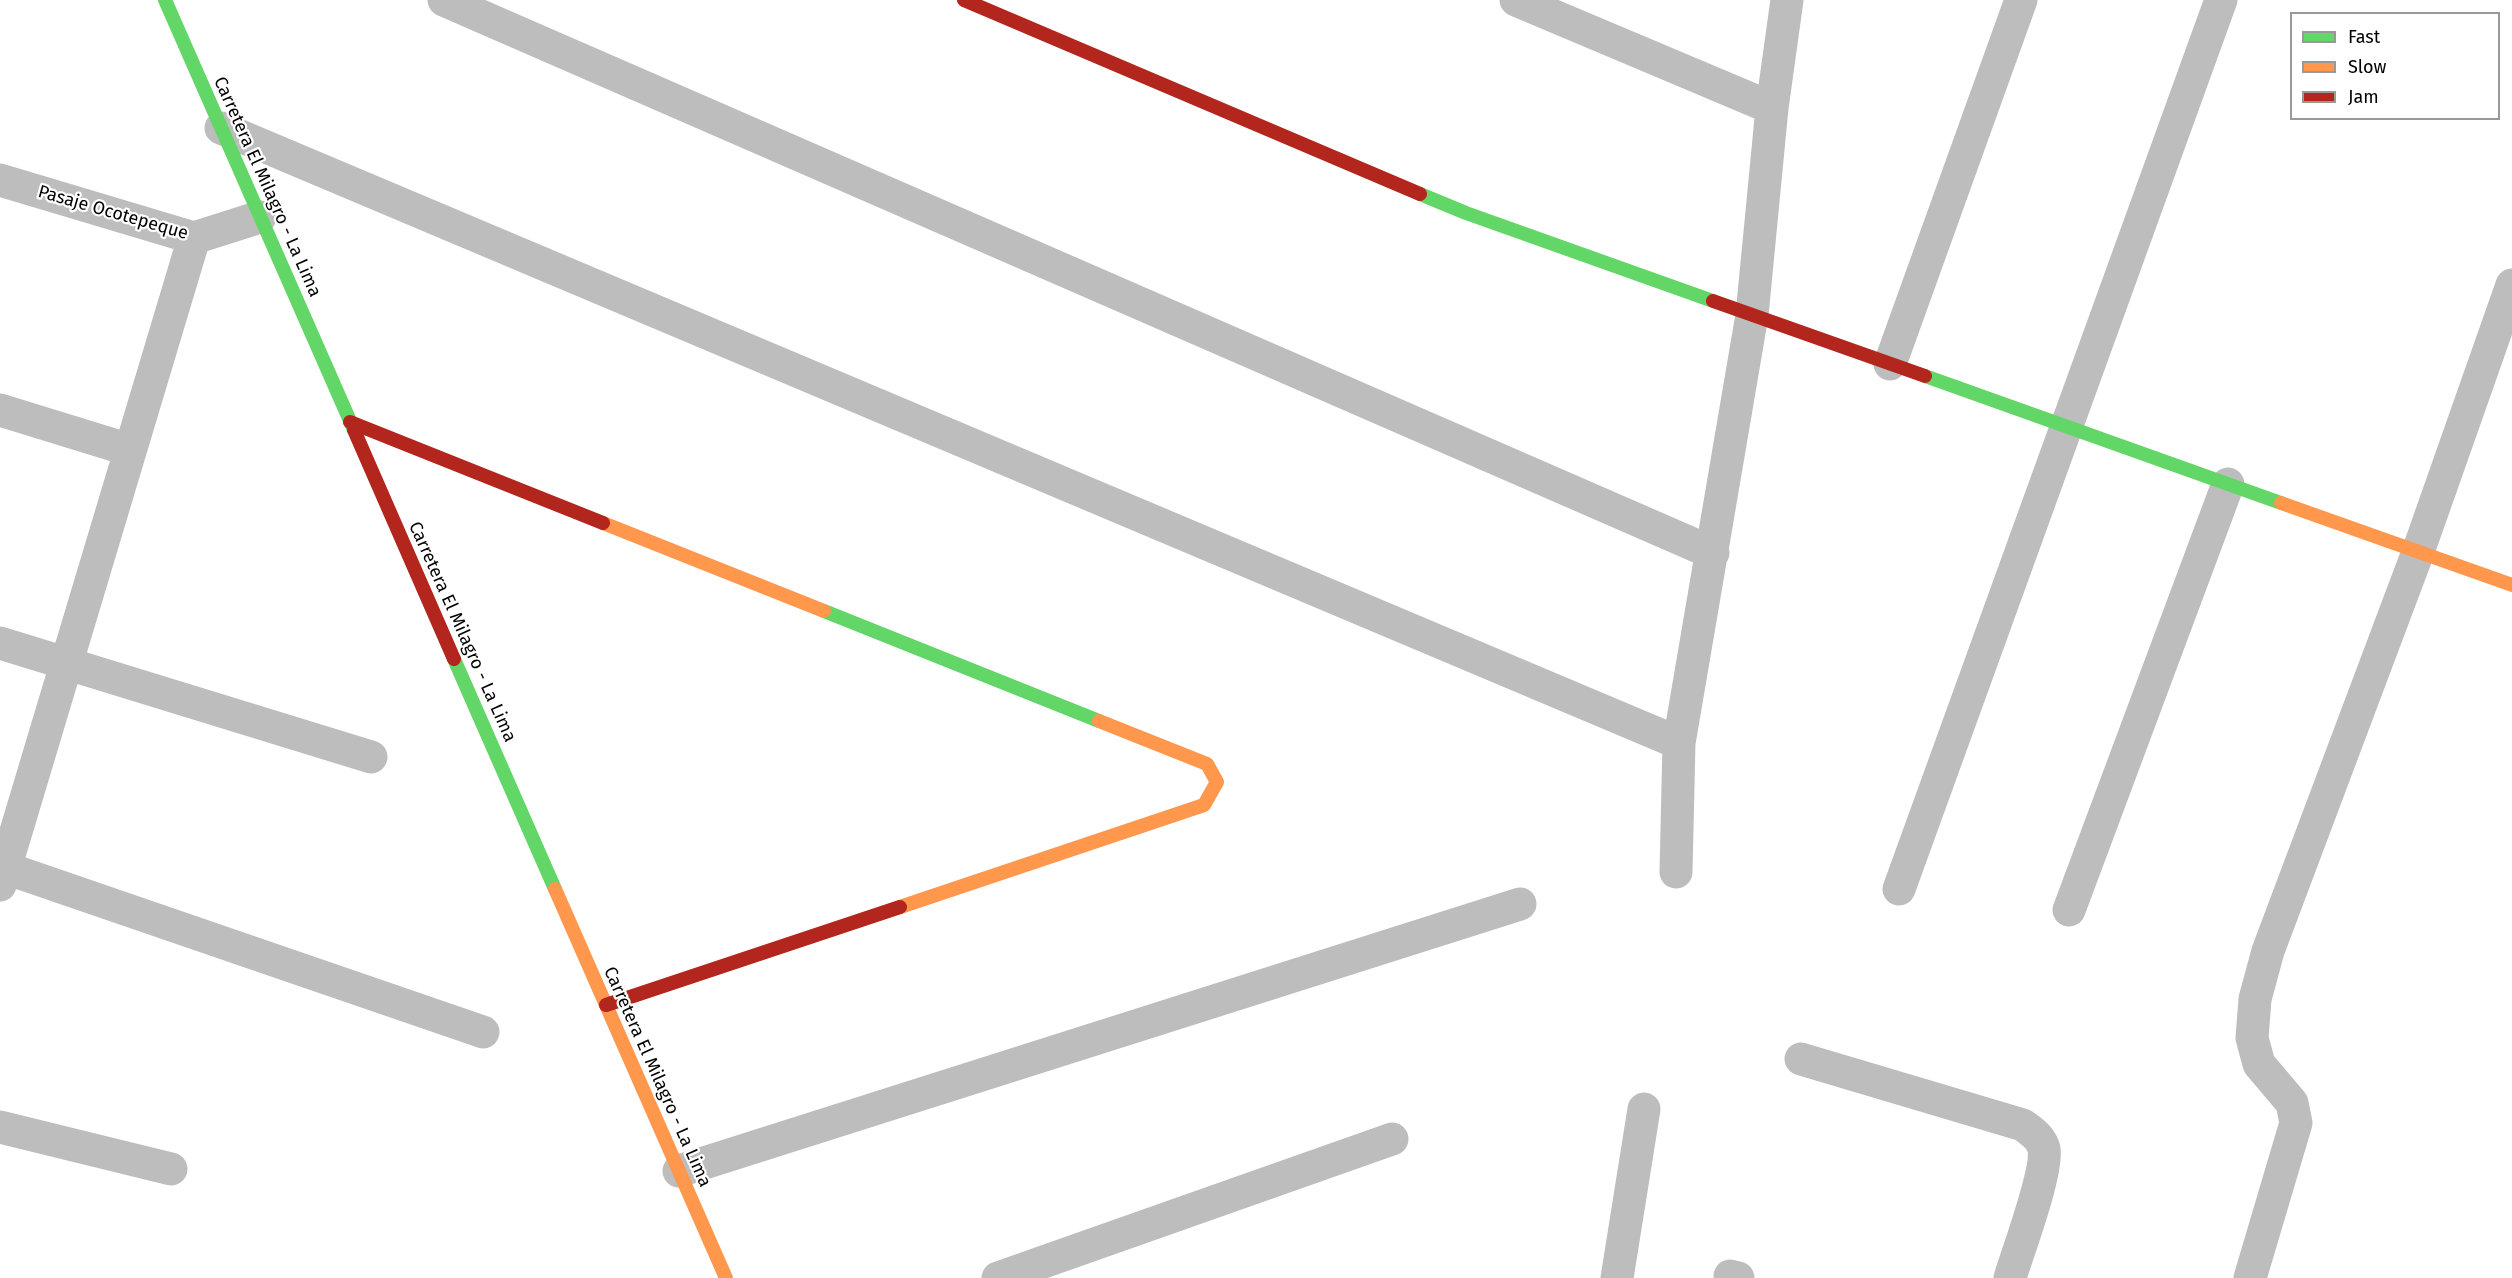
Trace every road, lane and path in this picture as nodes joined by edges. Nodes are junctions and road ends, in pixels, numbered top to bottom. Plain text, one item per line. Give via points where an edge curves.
1 (165, 0) edge
2 (444, 0) edge
3 (964, 0) edge
4 (1516, 0) edge
5 (1787, 0) edge
6 (2021, 0) edge
7 (2221, 0) edge
8 (1772, 108) junction
9 (221, 128) junction
10 (0, 180) edge
11 (260, 217) junction
12 (194, 238) junction
13 (2512, 285) edge
14 (1752, 315) junction
15 (1890, 364) junction
16 (0, 410) edge
17 (350, 422) junction
18 (2067, 428) junction
19 (130, 450) junction
20 (2228, 484) junction
21 (2418, 552) junction
22 (1713, 553) junction
23 (2512, 585) edge
24 (0, 643) edge
25 (67, 662) junction
26 (1679, 743) junction
27 (371, 757) dead end
28 (2, 872) edge
29 (1676, 872) dead end
30 (1899, 889) dead end
31 (1520, 904) dead end
32 (2068, 910) dead end
33 (606, 1005) junction
34 (483, 1032) dead end
35 (1801, 1059) dead end
36 (1644, 1109) dead end
37 (0, 1127) edge
38 (1392, 1139) dead end
39 (171, 1169) dead end
40 (679, 1171) junction
41 (726, 1278) edge
42 (998, 1278) edge
43 (1617, 1278) edge
44 (2010, 1278) edge
45 (2250, 1278) edge

1 - 9 street, Carretera El Milagro - La Lima
2 - 22 street
3 - 14 street via 1466,213
4 - 8 street
5 - 8 street
6 - 15 street
7 - 18 street
8 - 14 street
9 - 11 street, Carretera El Milagro - La Lima
9 - 26 street
10 - 12 street, Pasaje Ocotepeque
11 - 12 street, Pasaje Ocotepeque
11 - 17 street, Carretera El Milagro - La Lima
12 - 19 street
13 - 21 street
14 - 15 street
14 - 22 street
15 - 18 street
16 - 19 street
17 - 33 street, Carretera El Milagro - La Lima
17 - 33 street via 1207,764 1217,783 1204,805
18 - 20 street
18 - 30 street
19 - 25 street
20 - 21 street
20 - 32 street
21 - 23 street
21 - 45 street via 2268,951 2255,999 2252,1038 2259,1064 2292,1103 2296,1123
22 - 26 street
24 - 25 street
25 - 27 street
25 - 28 street
26 - 29 street
28 - 34 street
31 - 40 street
33 - 40 street, Carretera El Milagro - La Lima
35 - 44 street via 2023,1125 2039,1137 2044,1149 2041,1178
36 - 43 street
37 - 39 street
38 - 42 street
40 - 41 street, Carretera El Milagro - La Lima

